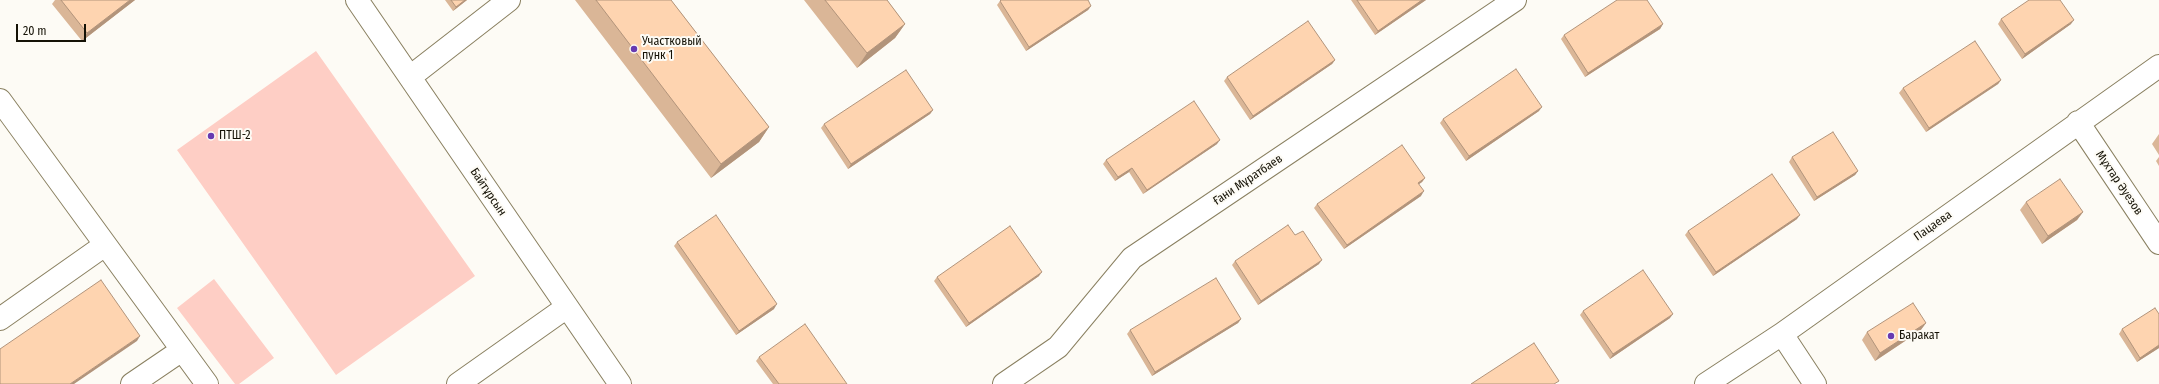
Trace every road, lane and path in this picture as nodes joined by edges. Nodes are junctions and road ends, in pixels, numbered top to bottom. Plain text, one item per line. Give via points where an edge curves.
1 (357, 0) edge
2 (509, 0) edge
3 (1515, 0) edge
4 (2159, 66) edge
5 (410, 77) junction
6 (0, 100) edge
7 (2078, 122) junction
8 (2159, 243) edge
9 (105, 245) junction
10 (567, 307) junction
11 (0, 319) edge
12 (1782, 334) junction
13 (182, 350) junction
14 (132, 384) edge
15 (207, 384) edge
16 (458, 384) edge
17 (620, 384) edge
18 (1004, 384) edge
19 (1706, 384) edge
20 (1815, 384) edge

1 - 5 street, Байтұрсын
2 - 5 street
3 - 18 street, Ғани Мұратбаев via 1132,258 1058,347
4 - 7 street, Пацаева
5 - 10 street, Байтұрсын
6 - 9 street
7 - 8 street, Мұхтар Әуезов
7 - 12 street, Пацаева
9 - 11 street
9 - 13 street
10 - 16 street
10 - 17 street, Байтұрсын
12 - 19 street, Пацаева
12 - 20 street
13 - 14 street
13 - 15 street

